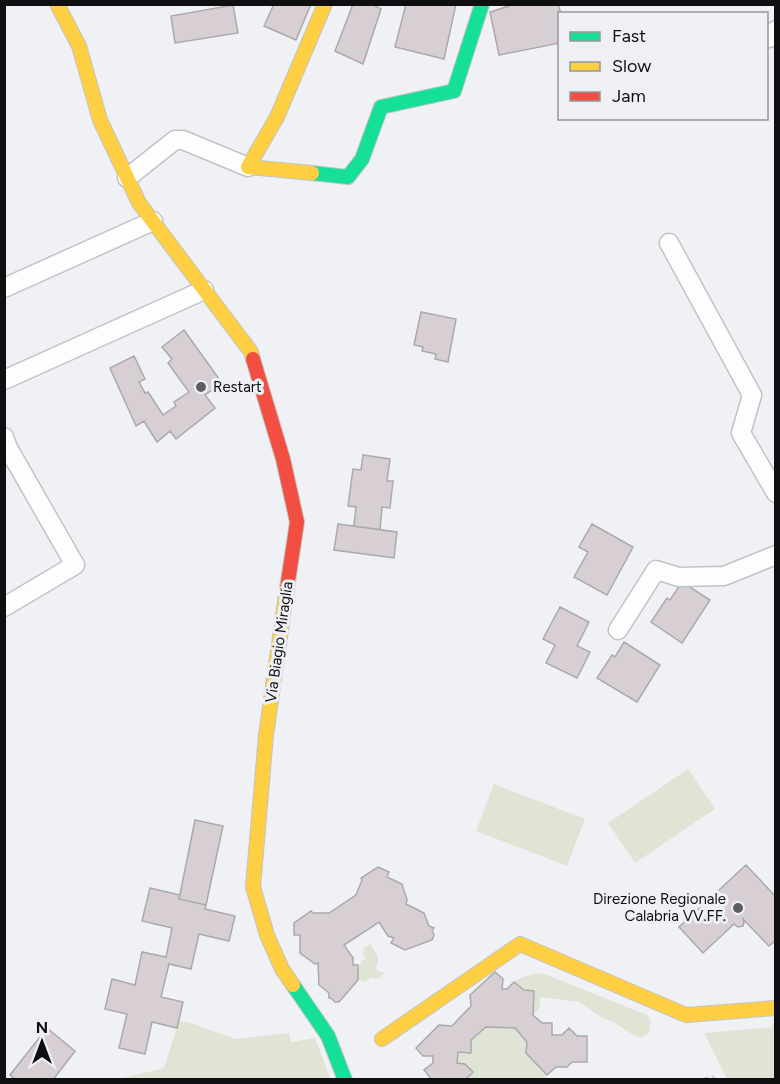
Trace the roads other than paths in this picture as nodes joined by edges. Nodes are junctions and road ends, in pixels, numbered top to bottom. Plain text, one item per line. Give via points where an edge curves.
1 (57, 4) edge
2 (325, 4) edge
3 (482, 4) edge
4 (248, 167) junction
5 (127, 178) junction
6 (153, 221) junction
7 (669, 243) dead end
8 (4, 288) edge
9 (204, 290) junction
10 (4, 380) edge
11 (4, 437) edge
12 (776, 493) edge
13 (776, 555) edge
14 (4, 607) edge
15 (618, 630) dead end
16 (776, 1008) edge
17 (382, 1039) dead end
18 (345, 1080) edge

1 - 5 street, Via Biagio Miraglia via 79,46 100,120
2 - 4 street via 277,117
3 - 4 street via 454,91 381,107 362,159 348,177
4 - 5 street via 175,140
5 - 6 street, Via Biagio Miraglia
6 - 8 street
6 - 9 street, Via Biagio Miraglia
7 - 12 street via 752,395 741,433
9 - 10 street
9 - 18 street, Via Biagio Miraglia via 251,352 284,459 297,522 266,735 253,887 282,969 328,1036
11 - 14 street via 75,565
13 - 15 street via 724,576 679,577 656,570
16 - 17 street via 686,1015 520,944

